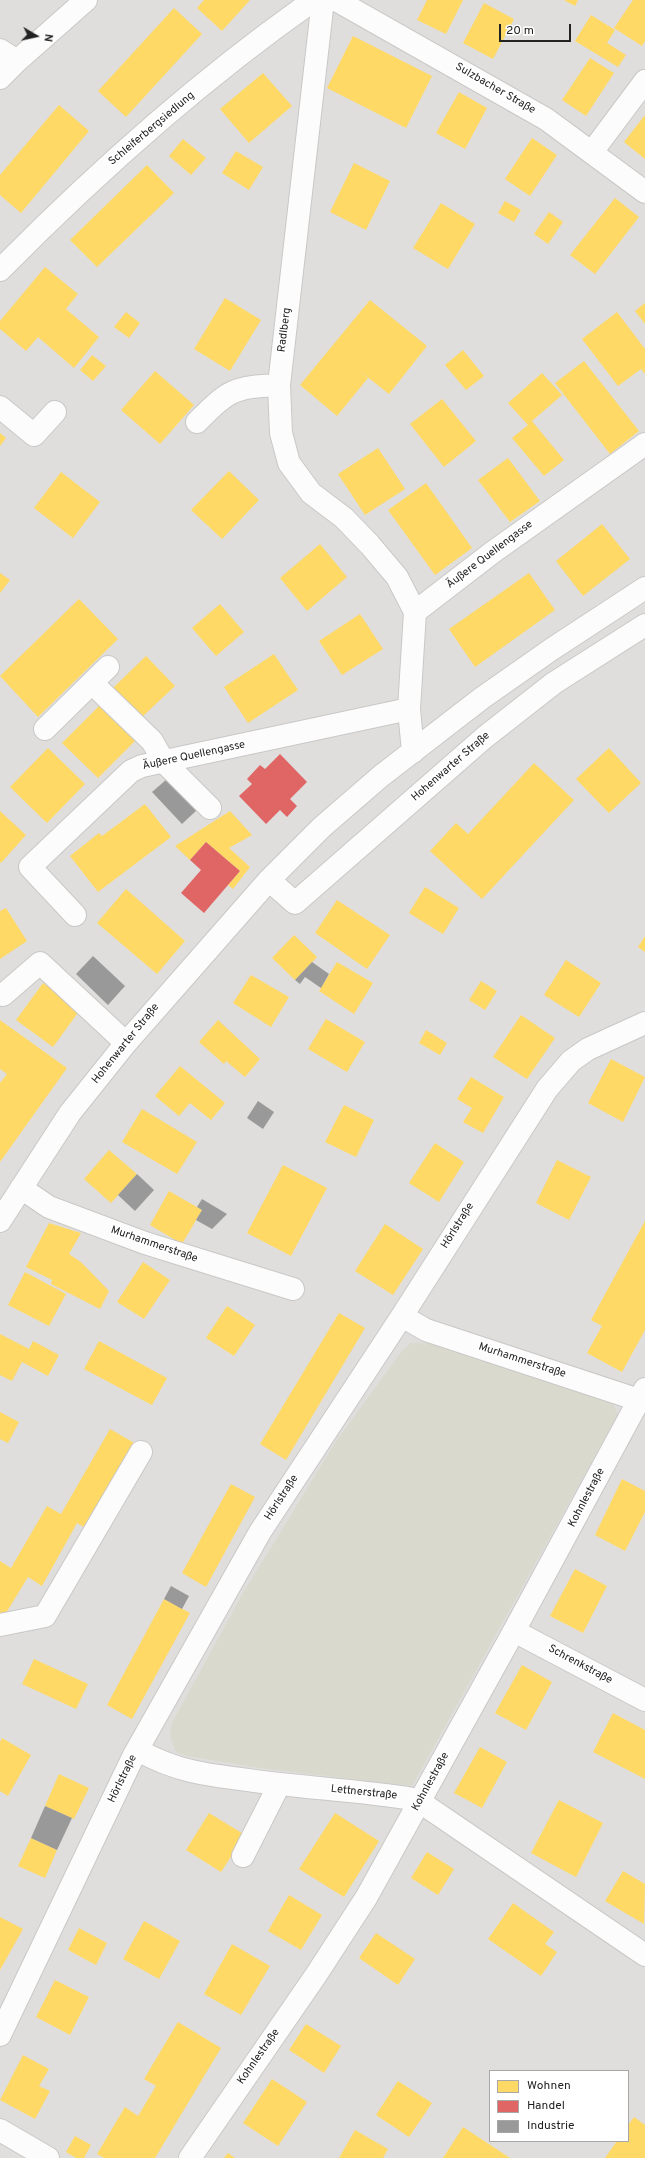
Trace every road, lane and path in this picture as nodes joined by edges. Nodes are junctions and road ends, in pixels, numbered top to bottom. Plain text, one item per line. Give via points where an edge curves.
1 (86, 0) edge
2 (314, 0) edge
3 (323, 0) edge
4 (336, 0) edge
5 (8, 55) edge
6 (0, 78) edge
7 (645, 81) edge
8 (592, 152) junction
9 (645, 192) edge
10 (0, 270) edge
11 (279, 385) junction
12 (0, 407) edge
13 (55, 412) dead end
14 (196, 422) dead end
15 (645, 444) edge
16 (645, 588) edge
17 (415, 612) junction
18 (645, 625) edge
19 (108, 667) dead end
20 (92, 682) junction
21 (409, 709) junction
22 (45, 729) dead end
23 (414, 752) junction
24 (164, 762) junction
25 (210, 808) dead end
26 (269, 880) junction
27 (75, 915) dead end
28 (3, 995) dead end
29 (645, 1023) edge
30 (126, 1043) junction
31 (21, 1188) junction
32 (0, 1221) edge
33 (293, 1289) dead end
34 (402, 1316) junction
35 (643, 1397) edge
36 (142, 1452) dead end
37 (0, 1625) edge
38 (514, 1631) junction
39 (645, 1700) edge
40 (138, 1750) junction
41 (279, 1785) junction
42 (420, 1802) junction
43 (243, 1856) dead end
44 (645, 1955) edge
45 (0, 2035) edge
46 (0, 2130) edge
47 (48, 2158) edge
48 (190, 2158) edge

1 - 5 street
2 - 10 street, Schleiferbergsiedlung via 272,30 124,151 55,214
3 - 11 street, Radlberg
4 - 8 street, Sulzbacher Straße via 494,88 546,119
5 - 6 street
7 - 8 street
8 - 9 street, Sulzbacher Straße
11 - 14 street via 246,387 234,391 220,399
11 - 17 street, Radlberg via 281,433 289,463 311,493 344,518 370,545 397,577
12 - 13 street via 34,435
15 - 17 street, Äußere Quellengasse via 493,552
16 - 23 street, Hohenwarter Straße via 482,698
17 - 21 street
18 - 26 street, Hohenwarter Straße via 554,683 485,737 295,903
19 - 20 street
20 - 22 street
20 - 24 street via 152,741
21 - 23 street
21 - 24 street, Äußere Quellengasse
23 - 26 street, Hohenwarter Straße via 322,828
24 - 25 street
24 - 27 street, Äußere Quellengasse via 131,771 30,867
26 - 30 street, Hohenwarter Straße
28 - 30 street via 40,963
29 - 34 street, Hörlstraße via 588,1049 571,1061 559,1074 482,1187
30 - 31 street, Hohenwarter Straße via 70,1113
31 - 32 street, Hohenwarter Straße
31 - 33 street, Murhammerstraße via 49,1207 138,1240
34 - 35 street, Murhammerstraße via 426,1330
34 - 40 street, Hörlstraße via 260,1532
35 - 38 street, Kohnlestraße
36 - 37 street via 45,1616
38 - 39 street, Schrenkstraße
38 - 42 street, Kohnlestraße
40 - 41 street, Lettnerstraße via 177,1768
40 - 45 street, Hörlstraße
41 - 42 street, Lettnerstraße via 403,1797
41 - 43 street
42 - 44 street, Lettnerstraße
42 - 48 street, Kohnlestraße via 338,1942
46 - 47 street

